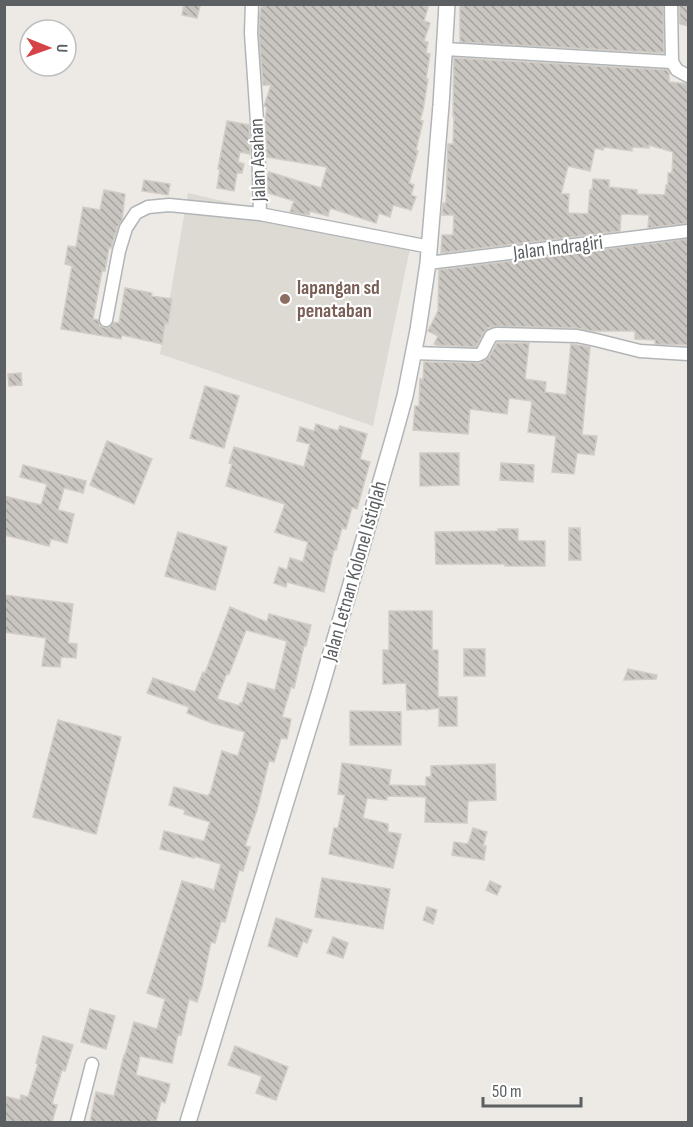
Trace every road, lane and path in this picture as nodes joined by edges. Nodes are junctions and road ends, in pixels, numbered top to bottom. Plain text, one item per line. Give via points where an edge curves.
1 (252, 4) edge
2 (447, 4) edge
3 (671, 4) edge
4 (445, 49) junction
5 (679, 69) edge
6 (260, 214) junction
7 (688, 231) edge
8 (430, 247) junction
9 (428, 263) junction
10 (106, 320) dead end
11 (413, 353) junction
12 (688, 354) edge
13 (92, 1064) dead end
14 (77, 1122) edge
15 (188, 1122) edge

1 - 6 street, Jalan Asahan
2 - 4 street, Jalan Letnan Kolonel Istiqlah
3 - 5 street
4 - 5 street
4 - 8 street, Jalan Letnan Kolonel Istiqlah
6 - 8 street, Jalan Asahan
6 - 10 street via 169,206 148,207 136,213 126,228 119,251
7 - 9 street, Jalan Indragiri
8 - 9 street, Jalan Letnan Kolonel Istiqlah
9 - 11 street, Jalan Letnan Kolonel Istiqlah
11 - 12 street via 478,356 496,334 577,336 640,351
11 - 15 street, Jalan Letnan Kolonel Istiqlah via 405,396 344,610
13 - 14 street

